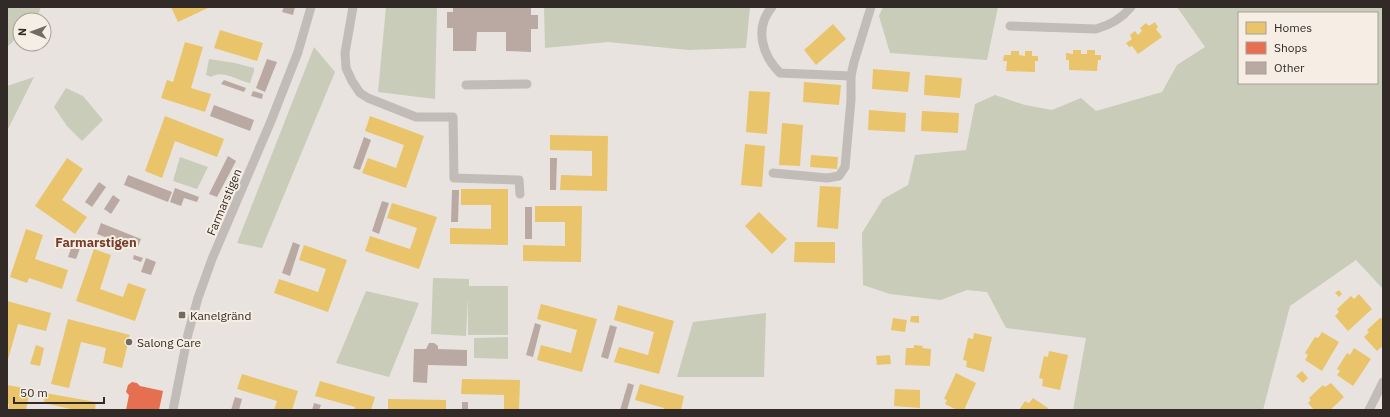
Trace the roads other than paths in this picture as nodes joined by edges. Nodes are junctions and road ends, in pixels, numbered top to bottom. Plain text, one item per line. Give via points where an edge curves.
1 (311, 7) edge
2 (353, 7) edge
3 (772, 7) edge
4 (871, 7) edge
5 (1131, 7) edge
6 (1010, 26) dead end
7 (851, 76) junction
8 (527, 84) dead end
9 (466, 85) dead end
10 (773, 173) dead end
11 (520, 194) dead end
12 (1383, 382) edge
13 (173, 410) edge
14 (1369, 410) edge

1 - 13 street, Farmarstigen via 298,52 198,298
2 - 11 street via 345,53 346,68 360,93 416,117 453,117 454,178 520,180
3 - 7 street via 762,25 763,44 773,66 780,73
4 - 7 street
5 - 6 street via 1117,21 1096,30
7 - 10 street via 845,167 839,176 827,178
8 - 9 street
12 - 14 street

